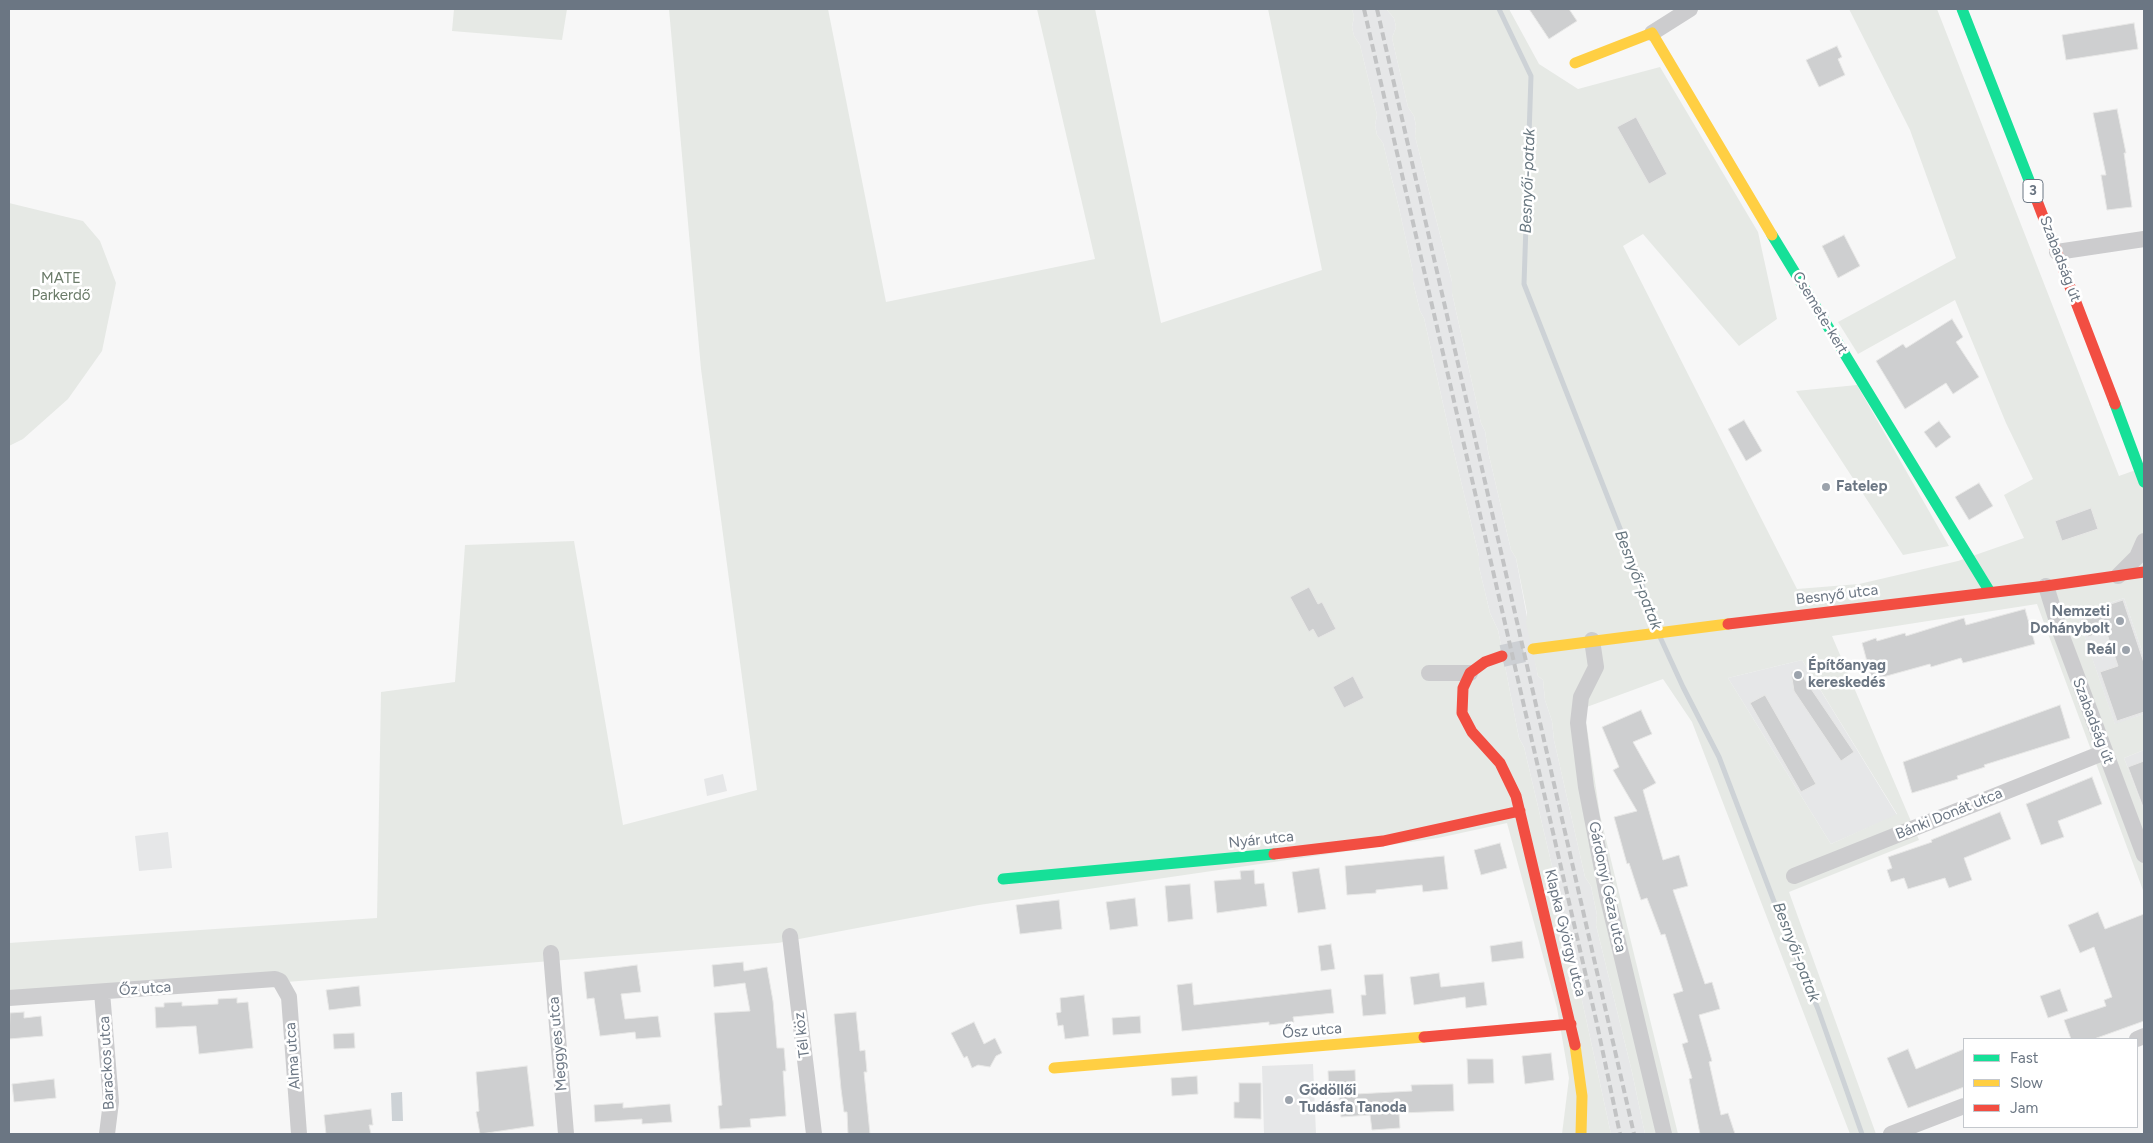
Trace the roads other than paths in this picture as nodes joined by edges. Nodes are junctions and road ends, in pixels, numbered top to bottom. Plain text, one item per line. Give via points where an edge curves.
1 (1690, 9) edge
2 (1962, 9) edge
3 (1652, 33) junction
4 (1575, 63) dead end
5 (2144, 239) edge
6 (2057, 252) junction
7 (2137, 440) edge
8 (2144, 482) edge
9 (2144, 541) edge
10 (2144, 572) edge
11 (2118, 576) junction
12 (2144, 583) edge
13 (2046, 586) junction
14 (1990, 592) junction
15 (1592, 640) junction
16 (1533, 649) tunnel mouth
17 (1502, 656) tunnel mouth
18 (1429, 673) dead end
19 (1470, 673) junction
20 (2105, 752) junction
21 (1520, 811) junction
22 (2144, 855) edge
23 (1794, 876) dead end
24 (1003, 879) dead end
25 (790, 936) dead end
26 (551, 953) dead end
27 (280, 980) joint
28 (102, 992) junction
29 (9, 998) edge
30 (1571, 1024) junction
31 (1054, 1068) dead end
32 (1963, 1106) edge
33 (107, 1134) edge
34 (299, 1134) edge
35 (566, 1134) edge
36 (814, 1134) edge
37 (1581, 1134) edge
38 (1664, 1134) edge
39 (1892, 1134) edge

1 - 3 street
2 - 6 street, Szabadság út / 3
3 - 4 street
3 - 14 street, Csemete-kert
5 - 6 street
6 - 7 street, Szabadság út / 3
7 - 8 street, Szabadság út / 3
9 - 11 street via 2137,557
10 - 11 street, Besnyő utca
11 - 12 street
11 - 13 street, Besnyő utca
13 - 14 street, Besnyő utca
13 - 20 street, Szabadság út
14 - 15 street, Besnyő utca
15 - 16 street, Besnyő utca
15 - 38 street, Gárdonyi Géza utca via 1596,667 1581,698 1578,723 1586,787 1607,895
17 - 19 street via 1485,662
18 - 19 street
19 - 21 street, Klapka György utca via 1463,688 1462,713 1468,726 1500,763 1510,780
20 - 22 street, Szabadság út
20 - 23 street, Bánki Donát utca
21 - 24 street, Nyár utca via 1374,842 1260,856
21 - 30 street, Klapka György utca
25 - 36 street, Tél köz
26 - 35 street, Meggyes utca
27 - 28 street, Őz utca
27 - 34 street, Alma utca via 289,997
28 - 29 street, Őz utca
28 - 33 street, Barackos utca via 111,1102
30 - 31 street, Ősz utca
30 - 37 street, Klapka György utca via 1582,1096
32 - 39 street

